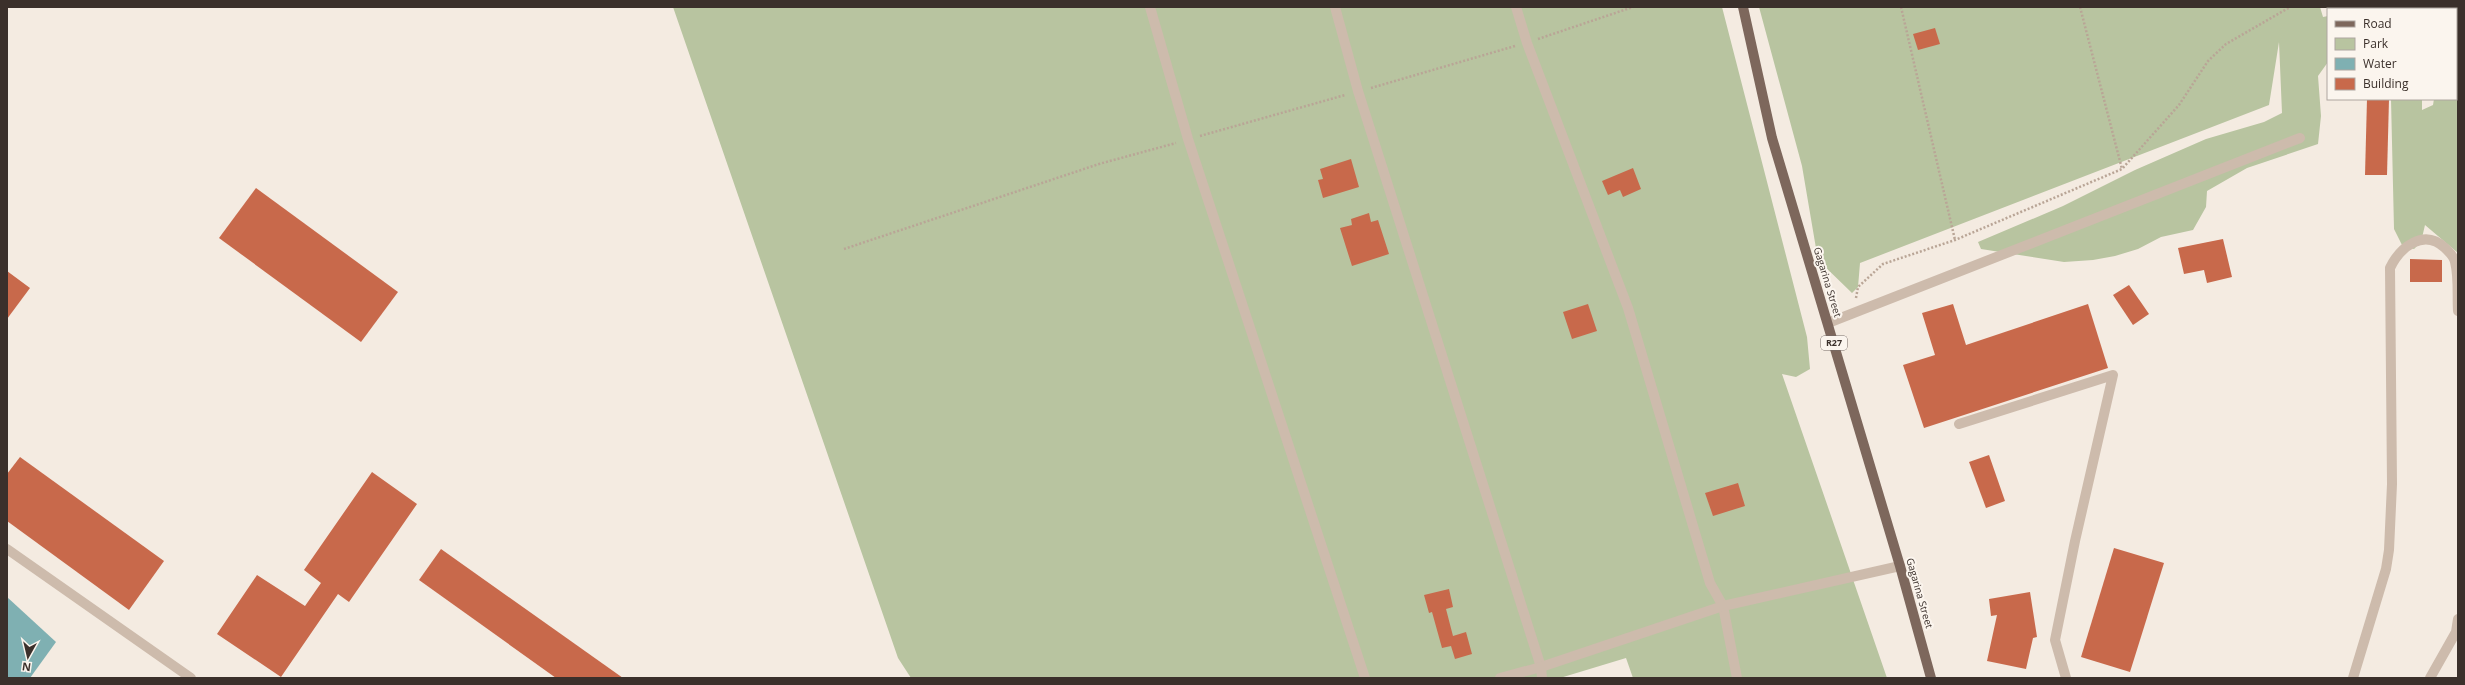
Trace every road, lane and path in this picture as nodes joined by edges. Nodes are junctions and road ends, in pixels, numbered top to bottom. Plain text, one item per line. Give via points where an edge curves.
1 (1150, 7) edge
2 (1335, 7) edge
3 (1516, 7) edge
4 (1633, 7) edge
5 (1743, 7) edge
6 (1901, 7) edge
7 (2080, 7) edge
8 (2290, 7) edge
9 (1527, 43) junction
10 (1358, 91) junction
11 (2300, 138) dead end
12 (1188, 139) junction
13 (2122, 169) junction
14 (1955, 240) junction
15 (844, 249) dead end
16 (2458, 311) edge
17 (1854, 313) junction
18 (1828, 323) junction
19 (1959, 424) dead end
20 (7, 549) edge
21 (1900, 566) junction
22 (1723, 606) junction
23 (2458, 619) edge
24 (1541, 667) junction
25 (192, 678) edge
26 (1365, 678) edge
27 (1500, 678) edge
28 (1542, 678) edge
29 (1737, 678) edge
30 (1931, 678) edge
31 (2066, 678) edge
32 (2353, 678) edge
33 (2430, 678) edge

1 - 12 lane
2 - 10 lane
3 - 9 lane
4 - 9 path
5 - 18 main road, Gagarina Street / R27 via 1772,138
6 - 14 path
7 - 13 path
8 - 13 path via 2226,44 2208,61 2179,105
9 - 10 path
9 - 22 lane via 1628,308 1710,583
10 - 12 path
10 - 24 lane
11 - 17 lane
12 - 15 path via 1099,164
12 - 26 lane
13 - 14 path
14 - 17 path via 1883,264 1858,286
16 - 32 lane via 2455,262 2450,253 2437,240 2416,241 2404,247 2390,268 2392,484 2389,550 2386,569
17 - 18 lane
18 - 21 main road, Gagarina Street / R27
19 - 31 lane via 2113,375 2055,640
20 - 25 lane
21 - 22 lane
21 - 30 main road, Gagarina Street / R27
22 - 24 lane
22 - 29 lane
23 - 33 lane via 2456,632
24 - 27 lane
24 - 28 lane

